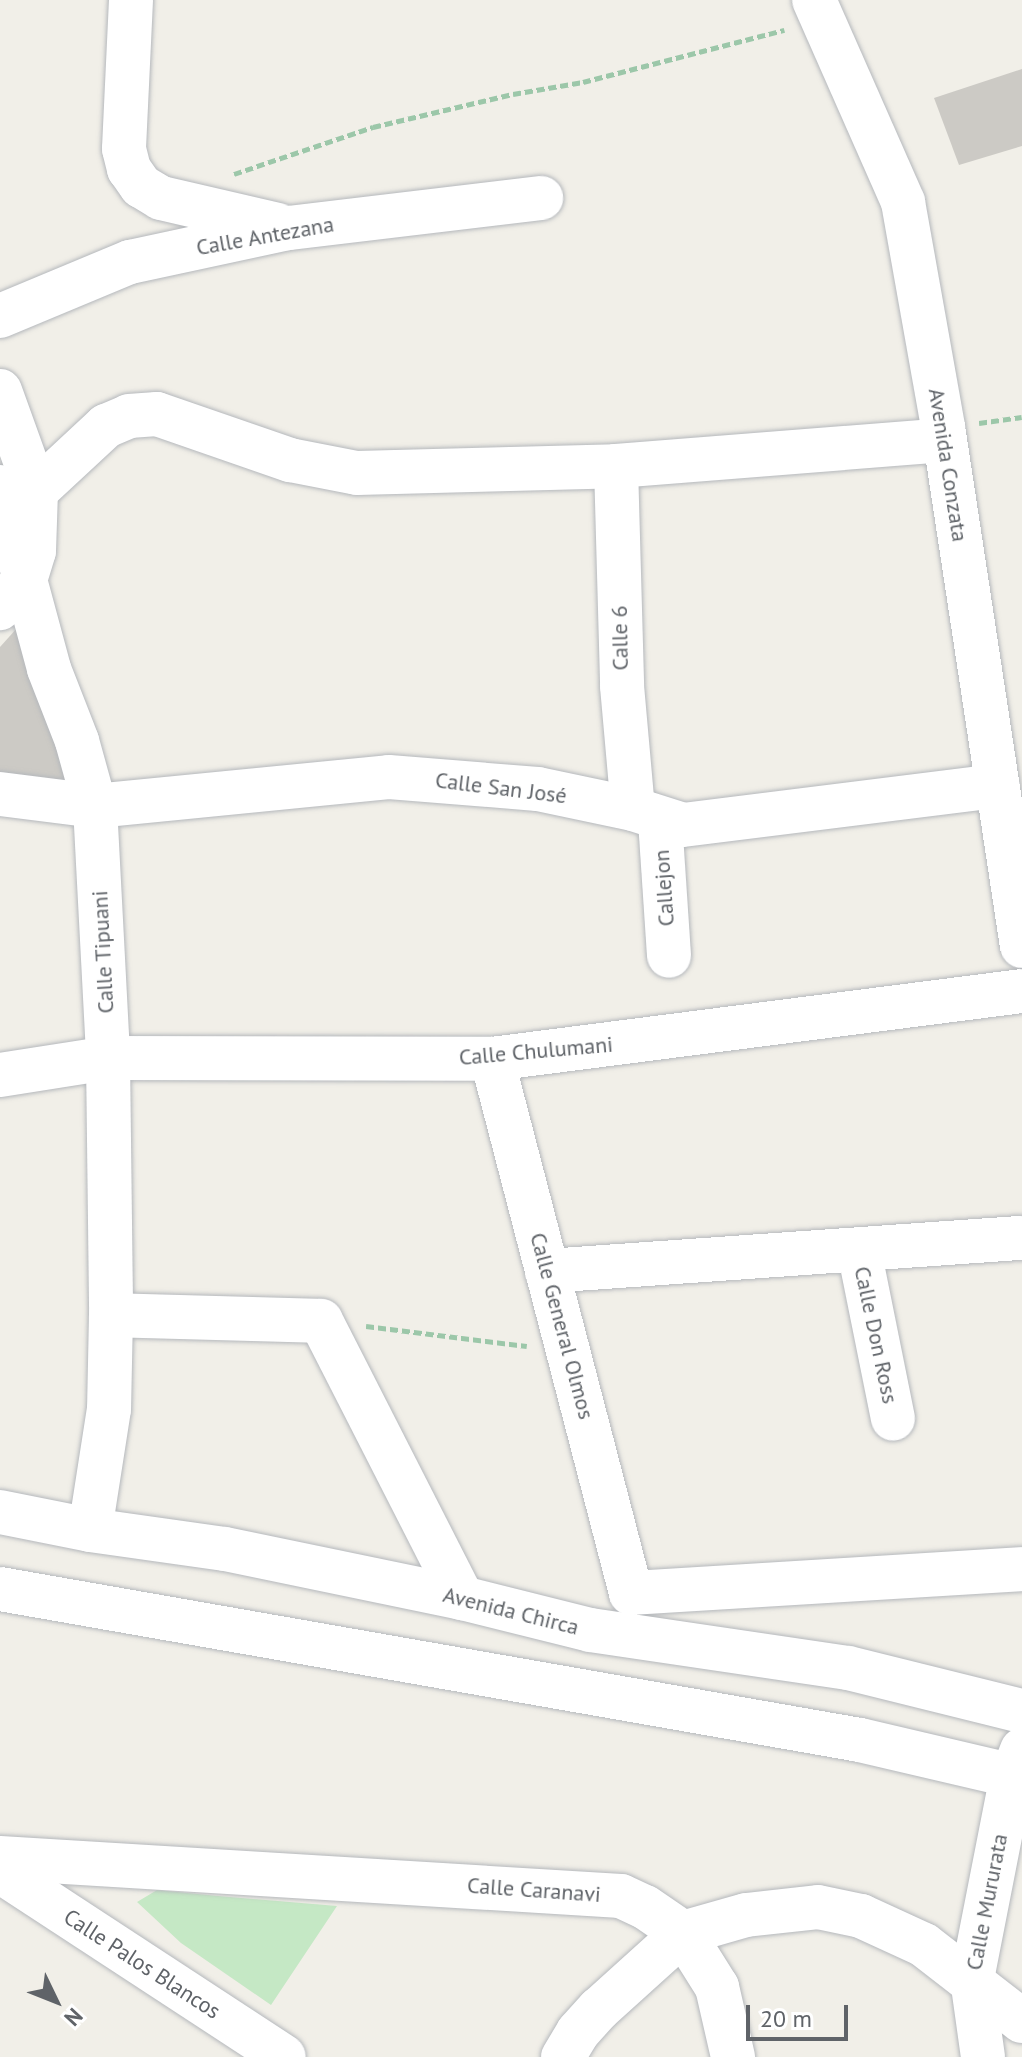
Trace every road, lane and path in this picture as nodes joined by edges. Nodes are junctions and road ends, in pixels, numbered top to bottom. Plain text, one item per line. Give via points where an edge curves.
1 (131, 0) edge
2 (817, 6) edge
3 (222, 178) dead end
4 (541, 198) dead end
5 (289, 228) junction
6 (0, 316) edge
7 (0, 391) edge
8 (944, 440) junction
9 (616, 466) junction
10 (18, 489) edge
11 (13, 593) edge
12 (998, 786) junction
13 (0, 794) edge
14 (95, 806) junction
15 (646, 814) junction
16 (1022, 946) edge
17 (669, 956) dead end
18 (1022, 991) edge
19 (108, 1058) junction
20 (492, 1059) junction
21 (0, 1075) edge
22 (1022, 1238) edge
23 (859, 1250) junction
24 (547, 1271) junction
25 (111, 1315) junction
26 (321, 1321) junction
27 (568, 1351) junction
28 (893, 1419) dead end
29 (0, 1512) edge
30 (90, 1530) junction
31 (1022, 1569) edge
32 (0, 1589) edge
33 (462, 1598) junction
34 (1022, 1711) edge
35 (1019, 1768) edge
36 (0, 1858) edge
37 (0, 1871) edge
38 (683, 1933) junction
39 (972, 1979) junction
40 (1022, 2021) edge
41 (284, 2057) edge
42 (563, 2057) edge
43 (733, 2057) edge
44 (983, 2057) edge
45 (1005, 2057) edge

1 - 5 street via 124,149 141,186 161,198
2 - 3 path via 777,34 373,127
2 - 8 street, Avenida Conzata via 903,202
4 - 5 street, Calle Antezana
5 - 6 street, Calle Antezana via 130,262
7 - 10 street, Calle Tipuani
8 - 9 street
8 - 12 street, Avenida Conzata
9 - 10 street via 357,473 290,460 157,414 129,416 106,426
9 - 15 street, Calle 6 via 622,686
10 - 11 street, Calle Tipuani via 34,551
11 - 14 street, Calle Tipuani via 77,741
12 - 15 street, Calle San José via 683,825
12 - 16 street, Avenida Conzata
13 - 14 street, Calle San José
14 - 15 street, Calle San José via 389,777 538,789
14 - 19 street, Calle Tipuani
15 - 17 street, Callejon
18 - 20 street, Calle Chulumani
19 - 20 street, Calle Chulumani
19 - 21 street, Calle Chulumani
19 - 25 street, Calle Tipuani
20 - 24 street, Calle General Olmos
22 - 23 street
23 - 24 street
23 - 28 street, Calle Don Ross
24 - 27 street, Calle General Olmos
25 - 26 street
25 - 30 street, Calle Tipuani via 109,1409
26 - 27 path
26 - 33 street
27 - 31 street, Calle General Olmos via 631,1593
29 - 30 street, Avenida Chirca
30 - 33 street, Avenida Chirca via 225,1549
32 - 35 street
33 - 34 street, Avenida Chirca via 590,1630 848,1668
35 - 39 street, Calle Mururata
36 - 38 street, Calle Caranavi via 621,1896
37 - 41 street, Calle Palos Blancos
38 - 39 street via 746,1915 818,1907 861,1916 924,1945
38 - 42 street via 599,2009
38 - 43 street via 717,1987
39 - 40 street
39 - 44 street, Calle Mururata
39 - 45 street

